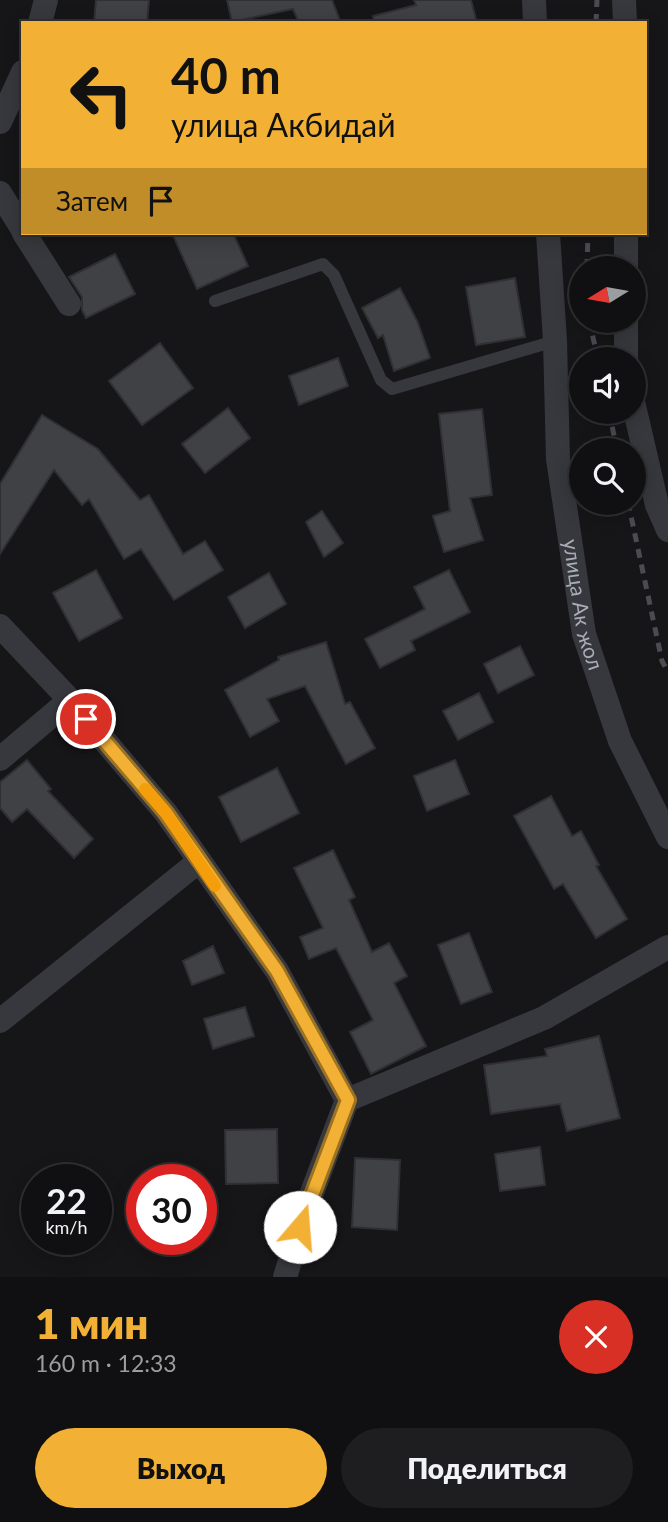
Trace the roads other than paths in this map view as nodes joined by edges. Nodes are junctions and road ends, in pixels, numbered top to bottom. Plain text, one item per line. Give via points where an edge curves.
1 (46, 0) edge
2 (534, 0) edge
3 (624, 0) edge
4 (41, 21) edge
5 (535, 21) edge
6 (625, 21) edge
7 (21, 76) edge
8 (0, 122) edge
9 (0, 193) edge
10 (21, 226) edge
11 (26, 235) edge
12 (548, 235) edge
13 (626, 235) edge
14 (626, 256) edge
15 (215, 301) dead end
16 (69, 304) dead end
17 (555, 341) junction
18 (638, 424) edge
19 (668, 530) edge
20 (0, 626) edge
21 (70, 700) junction
22 (0, 759) edge
23 (668, 837) edge
24 (198, 862) junction
25 (668, 947) edge
26 (0, 1021) edge
27 (348, 1100) junction
28 (285, 1277) edge

1 - 4 street
2 - 5 street
3 - 6 street
7 - 8 street
9 - 10 street
11 - 16 street
12 - 17 street, улица Ак жол
13 - 14 street
15 - 17 lane via 323,264 334,275 381,380 392,390
17 - 23 street, улица Ак жол via 558,459 584,634 620,741
18 - 19 street via 657,505
20 - 21 street
21 - 22 street
21 - 24 street via 166,813
24 - 26 street
24 - 27 street via 277,971
25 - 27 street via 544,1018
27 - 28 street

